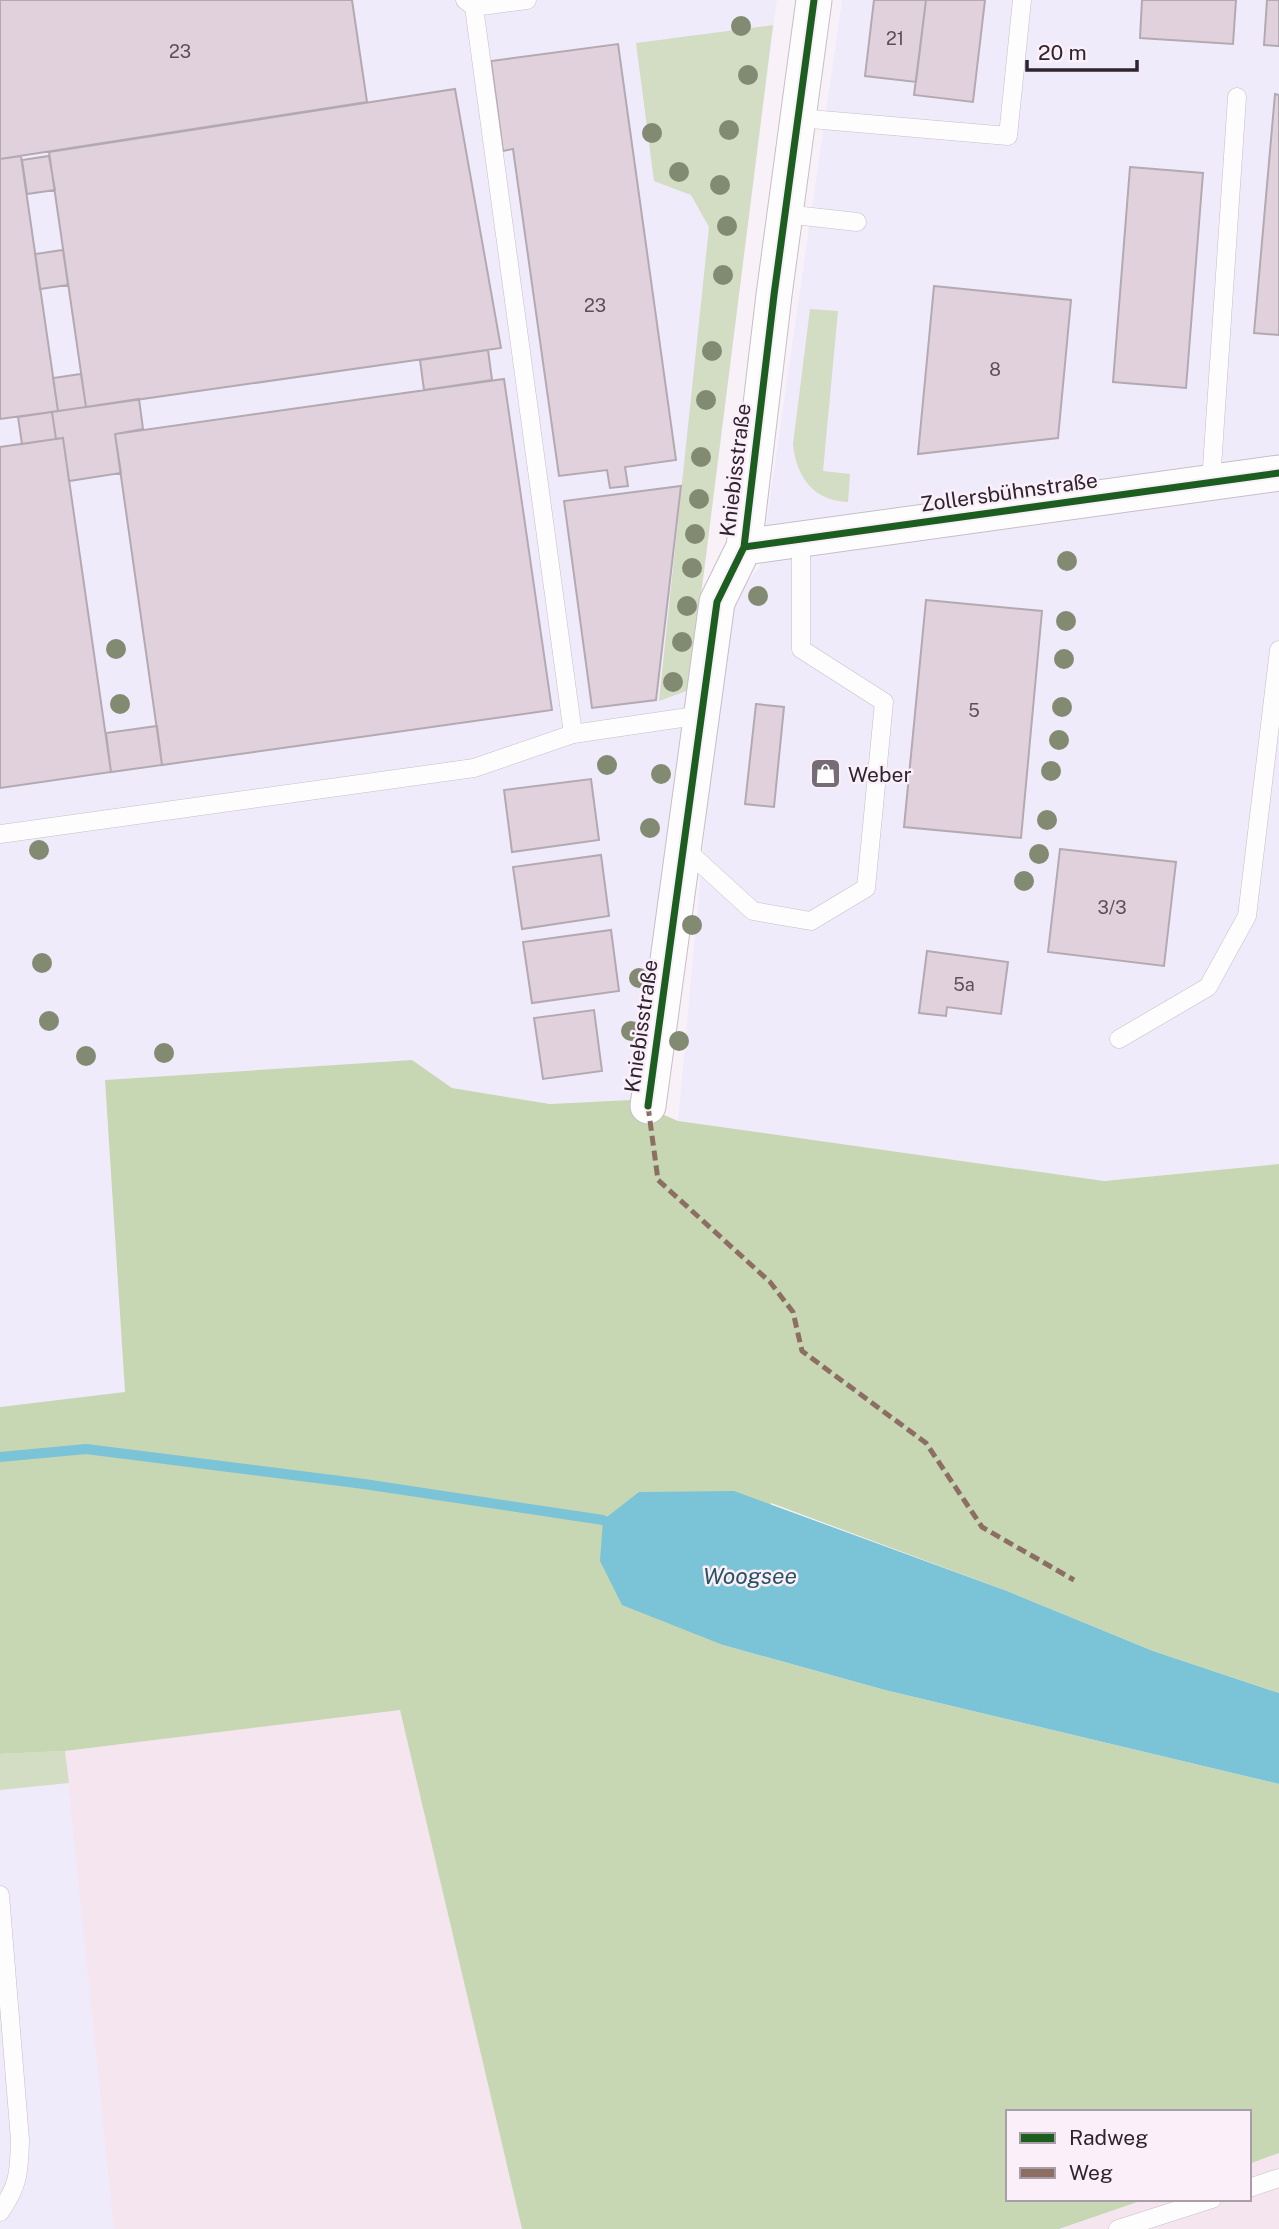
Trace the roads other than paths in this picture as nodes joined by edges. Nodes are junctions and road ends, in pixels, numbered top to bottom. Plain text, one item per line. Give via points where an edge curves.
1 (527, 0) edge
2 (814, 0) edge
3 (1022, 0) edge
4 (470, 4) edge
5 (1237, 97) dead end
6 (799, 118) junction
7 (785, 214) junction
8 (857, 222) dead end
9 (1279, 473) edge
10 (1210, 482) junction
11 (802, 539) junction
12 (744, 547) junction
13 (1279, 650) edge
14 (702, 715) junction
15 (573, 734) junction
16 (0, 834) edge
17 (684, 848) junction
18 (1119, 1039) dead end
19 (648, 1106) dead end
20 (0, 1895) edge
21 (1279, 2178) edge
22 (1251, 2187) edge
23 (1206, 2201) edge
24 (0, 2212) edge
25 (1118, 2229) edge

1 - 4 lane
2 - 6 street, Kniebisstraße
3 - 6 lane via 1008,136
4 - 15 lane
5 - 10 lane
6 - 7 street, Kniebisstraße
7 - 8 lane
7 - 12 street, Kniebisstraße
9 - 10 street, Zollersbühnstraße
10 - 11 street, Zollersbühnstraße
11 - 12 street, Zollersbühnstraße
11 - 17 lane via 801,649 884,702 866,888 811,921 753,911
12 - 14 street, Kniebisstraße via 717,602
13 - 18 lane via 1247,916 1208,987
14 - 15 lane
14 - 17 street, Kniebisstraße
15 - 16 lane via 474,768
17 - 19 street, Kniebisstraße
20 - 24 lane via 20,2140 19,2174
21 - 22 lane
23 - 25 lane

